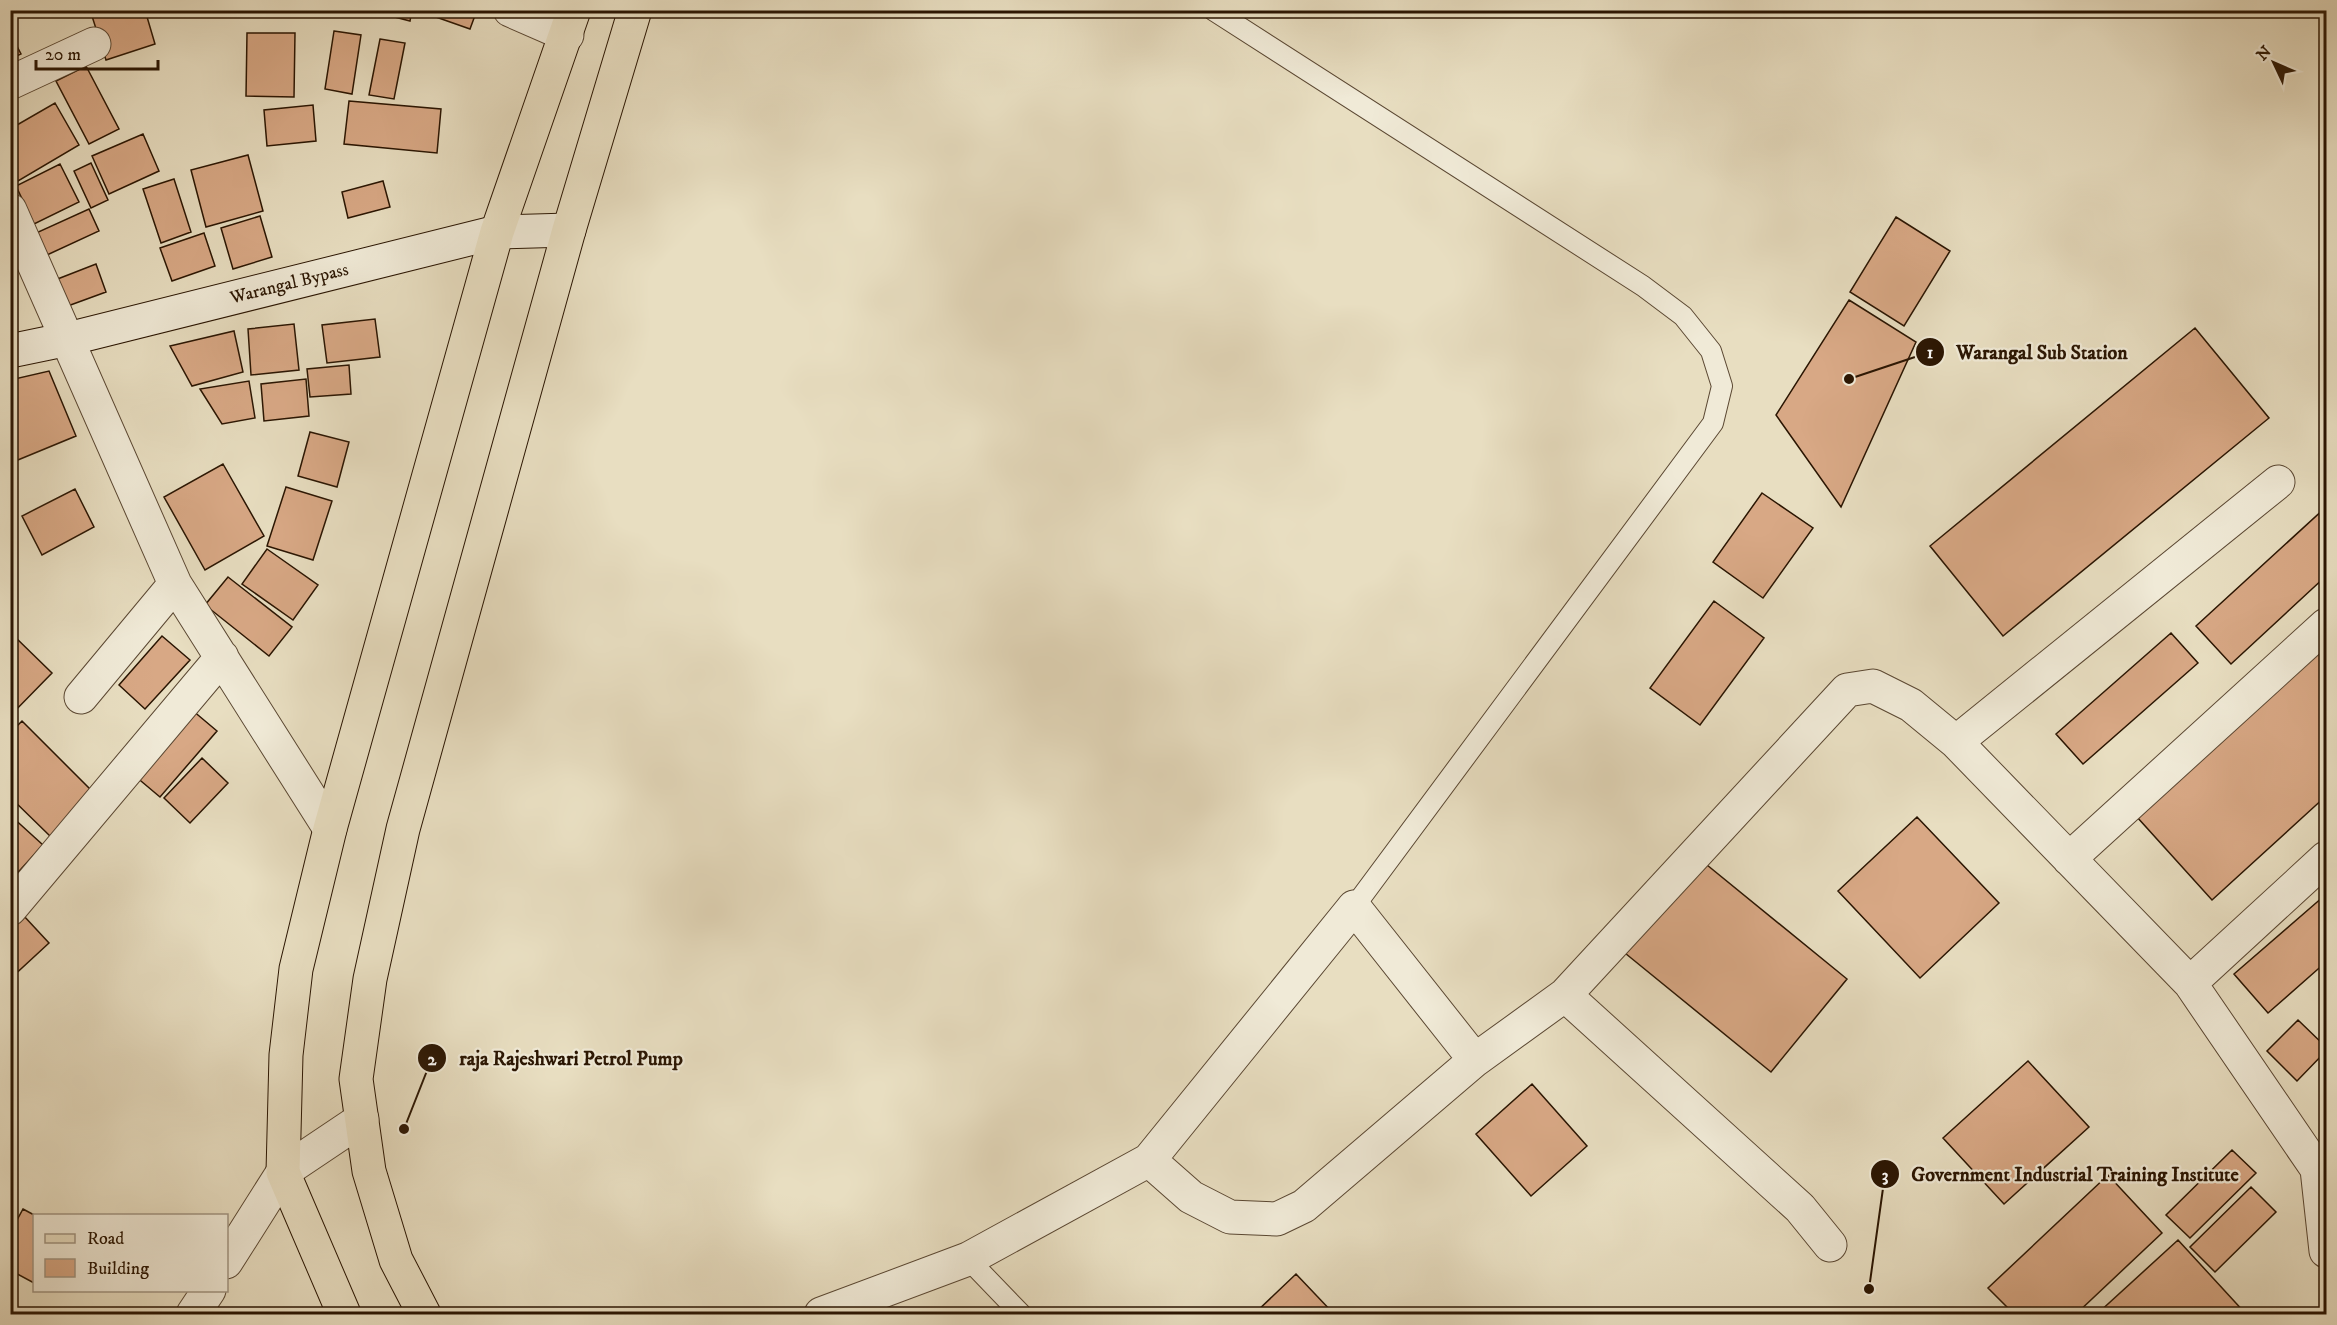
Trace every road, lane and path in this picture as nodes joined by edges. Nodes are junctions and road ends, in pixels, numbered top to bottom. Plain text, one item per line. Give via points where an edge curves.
1 (510, 10) edge
2 (635, 10) edge
3 (1214, 10) edge
4 (571, 23) edge
5 (94, 44) dead end
6 (10, 83) edge
7 (10, 210) edge
8 (569, 230) junction
9 (497, 232) junction
10 (68, 339) junction
11 (10, 351) edge
12 (2278, 482) dead end
13 (175, 584) junction
14 (2326, 625) edge
15 (222, 657) junction
16 (81, 697) dead end
17 (1956, 742) junction
18 (330, 829) junction
19 (2326, 858) edge
20 (2069, 859) junction
21 (1354, 907) junction
22 (10, 909) edge
23 (2190, 983) junction
24 (1564, 995) junction
25 (1475, 1060) junction
26 (362, 1119) junction
27 (1149, 1160) junction
28 (2322, 1164) edge
29 (283, 1172) junction
30 (1830, 1245) dead end
31 (2326, 1251) edge
32 (228, 1259) edge
33 (968, 1259) junction
34 (207, 1292) edge
35 (194, 1314) edge
36 (344, 1314) edge
37 (424, 1314) edge
38 (821, 1314) edge
39 (1021, 1314) edge

1 - 4 street
2 - 8 main road
3 - 21 lane via 1643,286 1683,316 1711,351 1722,386 1713,423
4 - 9 main road
5 - 6 street
7 - 10 street
8 - 9 street, Warangal Bypass
8 - 26 main road via 404,829 370,979 356,1079
9 - 10 street, Warangal Bypass
9 - 18 main road
10 - 11 street, Warangal Bypass
10 - 13 street
12 - 17 street
13 - 15 street
13 - 16 street
14 - 20 street
15 - 18 street
15 - 22 street
17 - 20 street
17 - 24 street via 1911,705 1873,686 1847,690
18 - 29 main road via 296,969 286,1055
19 - 23 street
20 - 23 street
21 - 25 street
21 - 27 street
23 - 28 street
24 - 25 street
24 - 30 street via 1800,1208
25 - 27 street via 1304,1206 1277,1219 1230,1217 1191,1197
26 - 29 street
26 - 37 main road via 369,1171 396,1260
27 - 33 street
28 - 31 street
29 - 32 street
29 - 36 main road
33 - 38 street
33 - 39 lane
34 - 35 street

